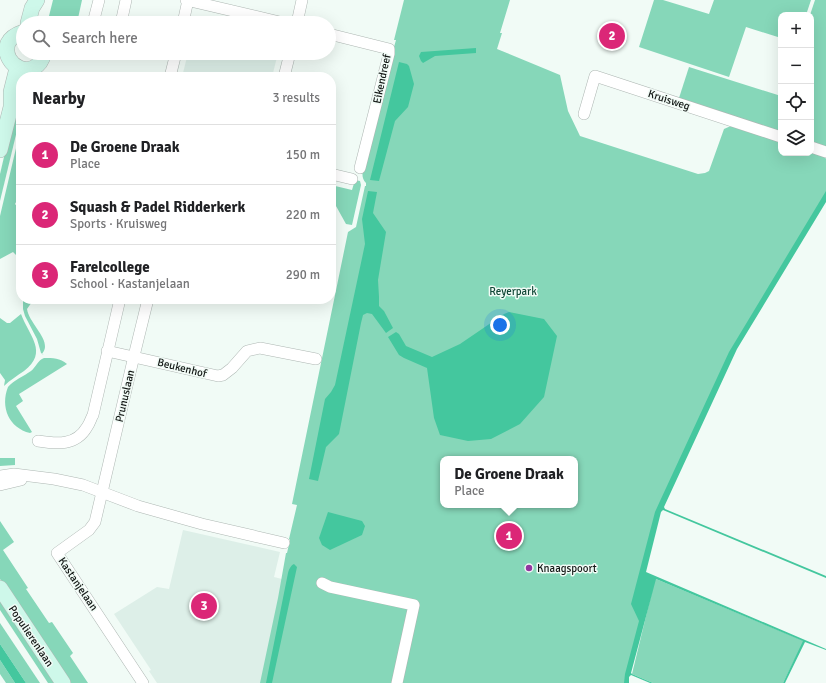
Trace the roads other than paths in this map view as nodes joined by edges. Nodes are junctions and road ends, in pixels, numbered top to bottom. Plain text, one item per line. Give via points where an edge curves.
1 (37, 0) edge
2 (41, 0) edge
3 (99, 0) edge
4 (126, 0) edge
5 (188, 0) edge
6 (302, 0) edge
7 (30, 16) edge
8 (40, 16) edge
9 (95, 16) edge
10 (123, 16) edge
11 (185, 16) edge
12 (255, 16) edge
13 (299, 16) edge
14 (16, 34) edge
15 (336, 36) edge
16 (4, 45) edge
17 (42, 60) edge
18 (174, 60) edge
19 (288, 60) edge
20 (23, 72) edge
21 (171, 72) edge
22 (285, 72) edge
23 (16, 84) edge
24 (16, 99) edge
25 (11, 107) junction
26 (584, 114) dead end
27 (778, 136) edge
28 (814, 148) edge
29 (0, 150) edge
30 (826, 152) edge
31 (360, 168) dead end
32 (336, 175) edge
33 (352, 179) dead end
34 (119, 304) edge
35 (147, 304) edge
36 (107, 350) junction
37 (134, 356) junction
38 (316, 359) dead end
39 (38, 441) dead end
40 (0, 476) edge
41 (40, 477) junction
42 (0, 485) edge
43 (102, 492) junction
44 (284, 543) dead end
45 (322, 583) dead end
46 (0, 588) edge
47 (63, 683) edge
48 (143, 683) edge
49 (397, 683) edge

1 - 7 street
2 - 8 street
3 - 9 street
4 - 10 street
5 - 11 street
5 - 12 street
6 - 13 street
14 - 16 street
15 - 31 street, Eikendreef via 389,49
16 - 20 street via 9,61
17 - 20 street
18 - 21 street
19 - 22 street
23 - 25 street via 11,92
24 - 25 street
25 - 29 street
26 - 27 street, Kruisweg via 595,76
28 - 30 street
32 - 33 street
34 - 36 street
35 - 37 street, Prunuslaan
36 - 37 street, Beukenhof
36 - 39 street via 87,427 78,437 66,443
37 - 38 street, Beukenhof via 218,376 232,368 247,351 260,348
37 - 43 street, Prunuslaan
40 - 41 street via 14,474
41 - 42 street
41 - 43 street via 83,485
43 - 44 street via 138,506 202,524
43 - 48 street, Kastanjelaan via 95,522 89,530 57,553
45 - 49 street via 330,587 414,605
46 - 47 street, Populierenlaan

